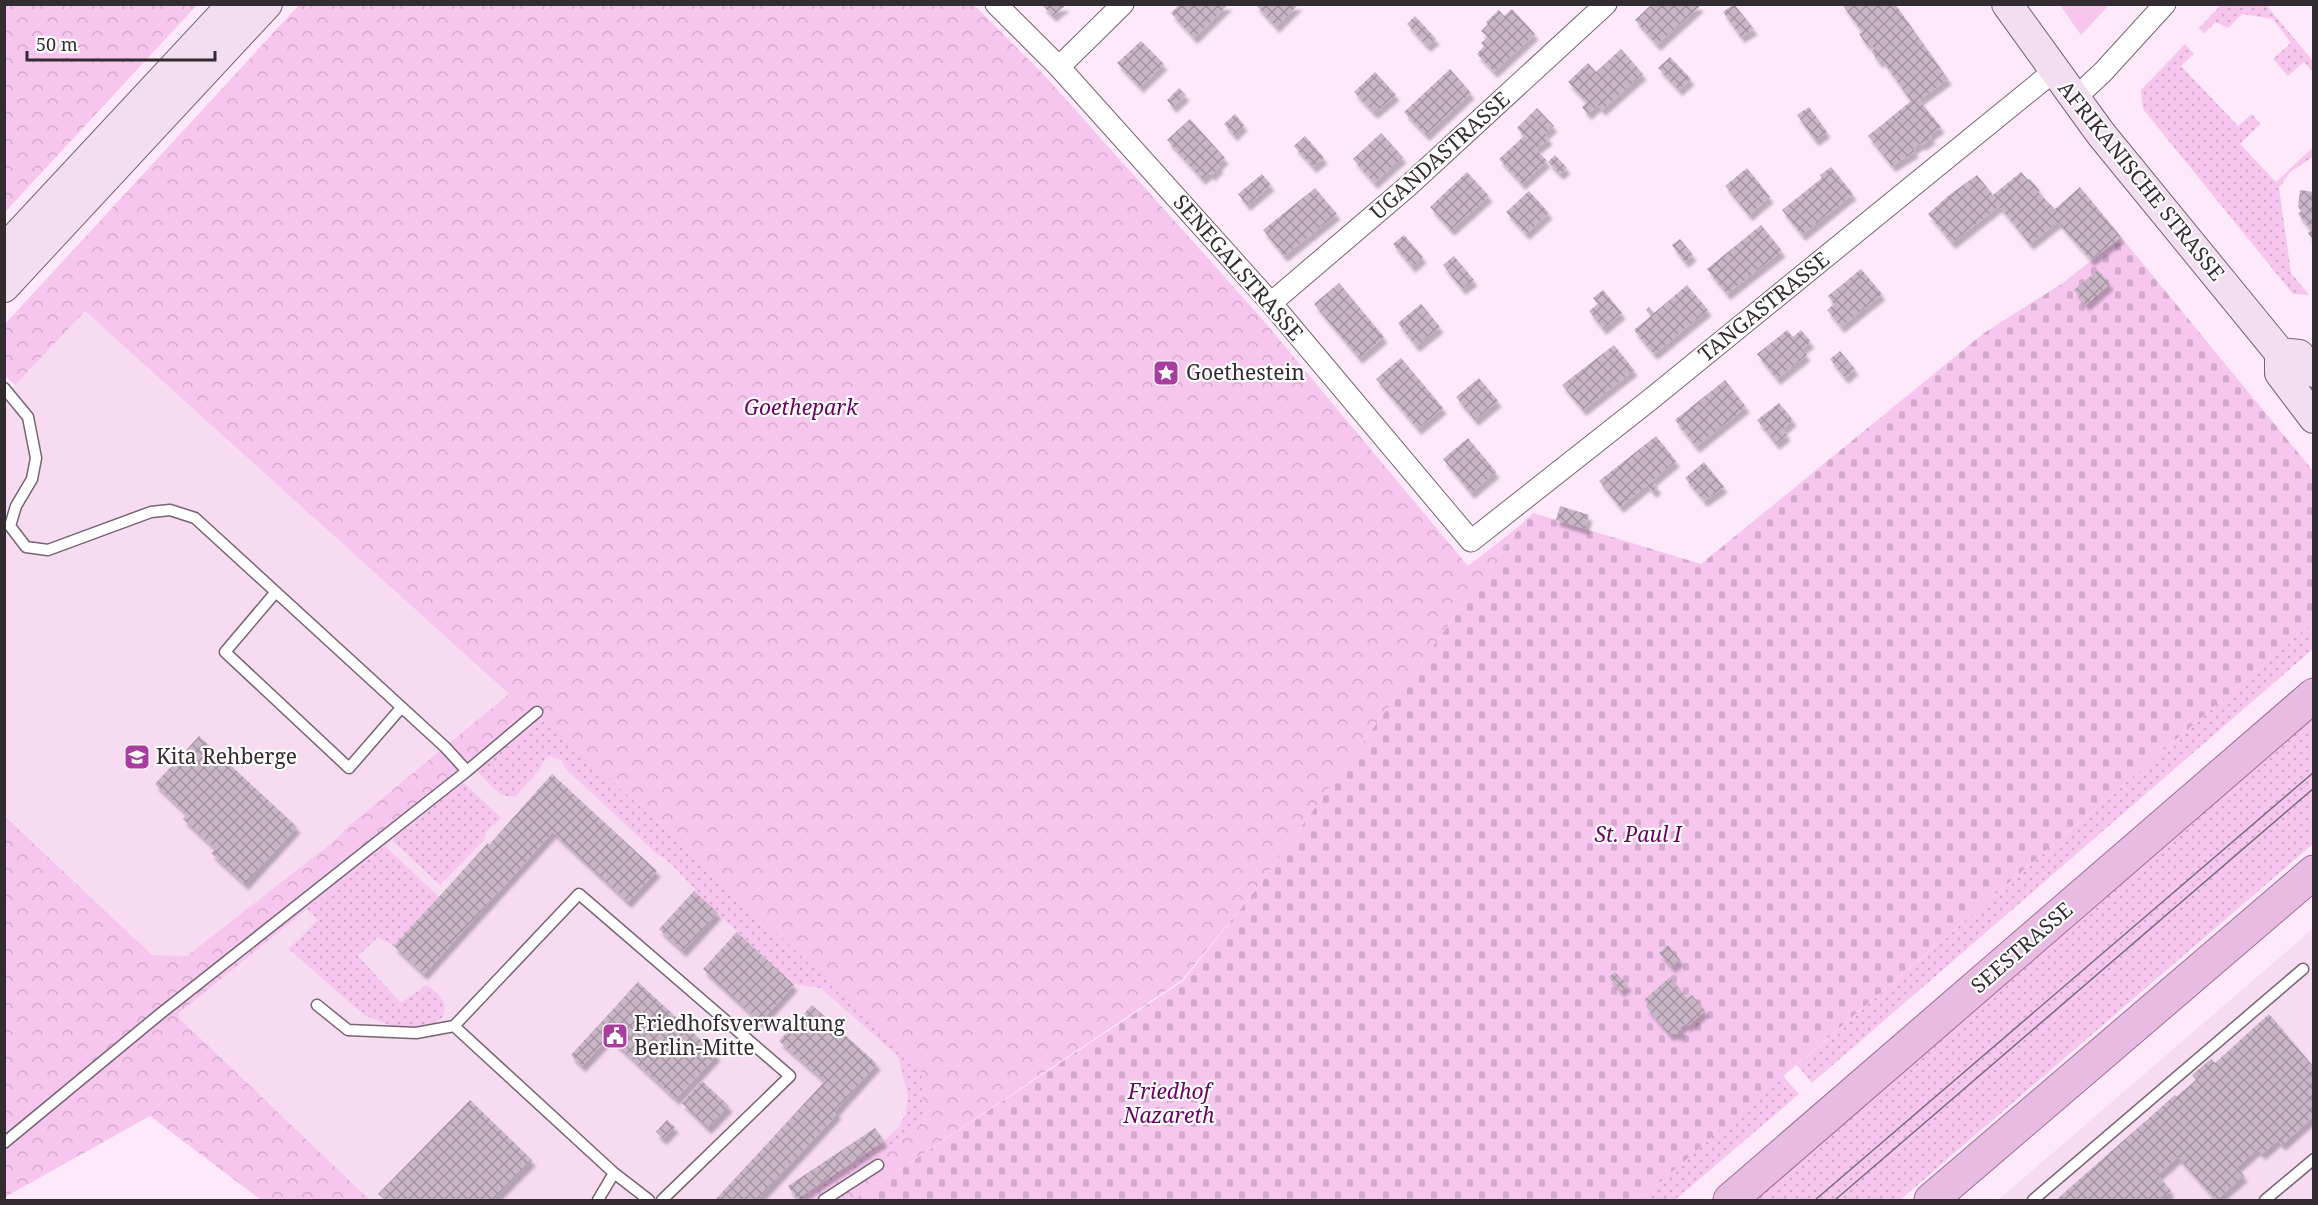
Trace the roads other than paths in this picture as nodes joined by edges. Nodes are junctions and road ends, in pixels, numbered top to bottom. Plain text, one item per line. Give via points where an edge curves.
1 (233, 4) edge
2 (267, 4) edge
3 (996, 4) edge
4 (1123, 4) edge
5 (1606, 4) edge
6 (2007, 4) edge
7 (2165, 4) edge
8 (1059, 67) junction
9 (2054, 71) junction
10 (2074, 99) junction
11 (44, 226) junction
12 (4, 250) edge
13 (4, 287) edge
14 (1271, 303) junction
15 (2280, 353) junction
16 (2313, 372) edge
17 (4, 388) edge
18 (2313, 418) edge
19 (1471, 541) joint
20 (275, 593) junction
21 (2313, 695) edge
22 (401, 708) junction
23 (537, 712) dead end
24 (466, 771) junction
25 (2313, 872) edge
26 (2303, 969) dead end
27 (317, 1005) dead end
28 (454, 1026) junction
29 (4, 1143) edge
30 (2313, 1159) edge
31 (878, 1165) dead end
32 (614, 1173) junction
33 (598, 1200) edge
34 (649, 1200) edge
35 (662, 1200) edge
36 (824, 1200) edge
37 (1730, 1200) edge
38 (1931, 1200) edge
39 (2032, 1200) edge
40 (2265, 1200) edge

1 - 11 street
2 - 11 street
3 - 8 street, SENEGALSTRASSE
4 - 8 street
5 - 14 street, UGANDASTRASSE via 1407,187
6 - 9 street, AFRIKANISCHE STRASSE
7 - 10 street
8 - 14 street, SENEGALSTRASSE
9 - 10 street, AFRIKANISCHE STRASSE
9 - 19 street, TANGASTRASSE
10 - 15 street, AFRIKANISCHE STRASSE
11 - 12 street
11 - 13 street
14 - 19 street, SENEGALSTRASSE
15 - 16 street, AFRIKANISCHE STRASSE via 2299,356
15 - 18 street, AFRIKANISCHE STRASSE via 2280,373
17 - 20 lane via 28,417 36,458 32,479 16,506 10,526 26,547 48,550 151,512 170,510 195,518
20 - 22 lane
20 - 22 lane via 225,652 349,768
21 - 37 main road, SEESTRASSE
22 - 24 lane
23 - 24 lane
24 - 29 lane
25 - 38 main road
26 - 39 lane
27 - 28 lane via 348,1030 416,1033
28 - 32 lane
28 - 35 lane via 579,894 790,1076
30 - 40 lane
31 - 36 lane
32 - 33 lane
32 - 34 lane

